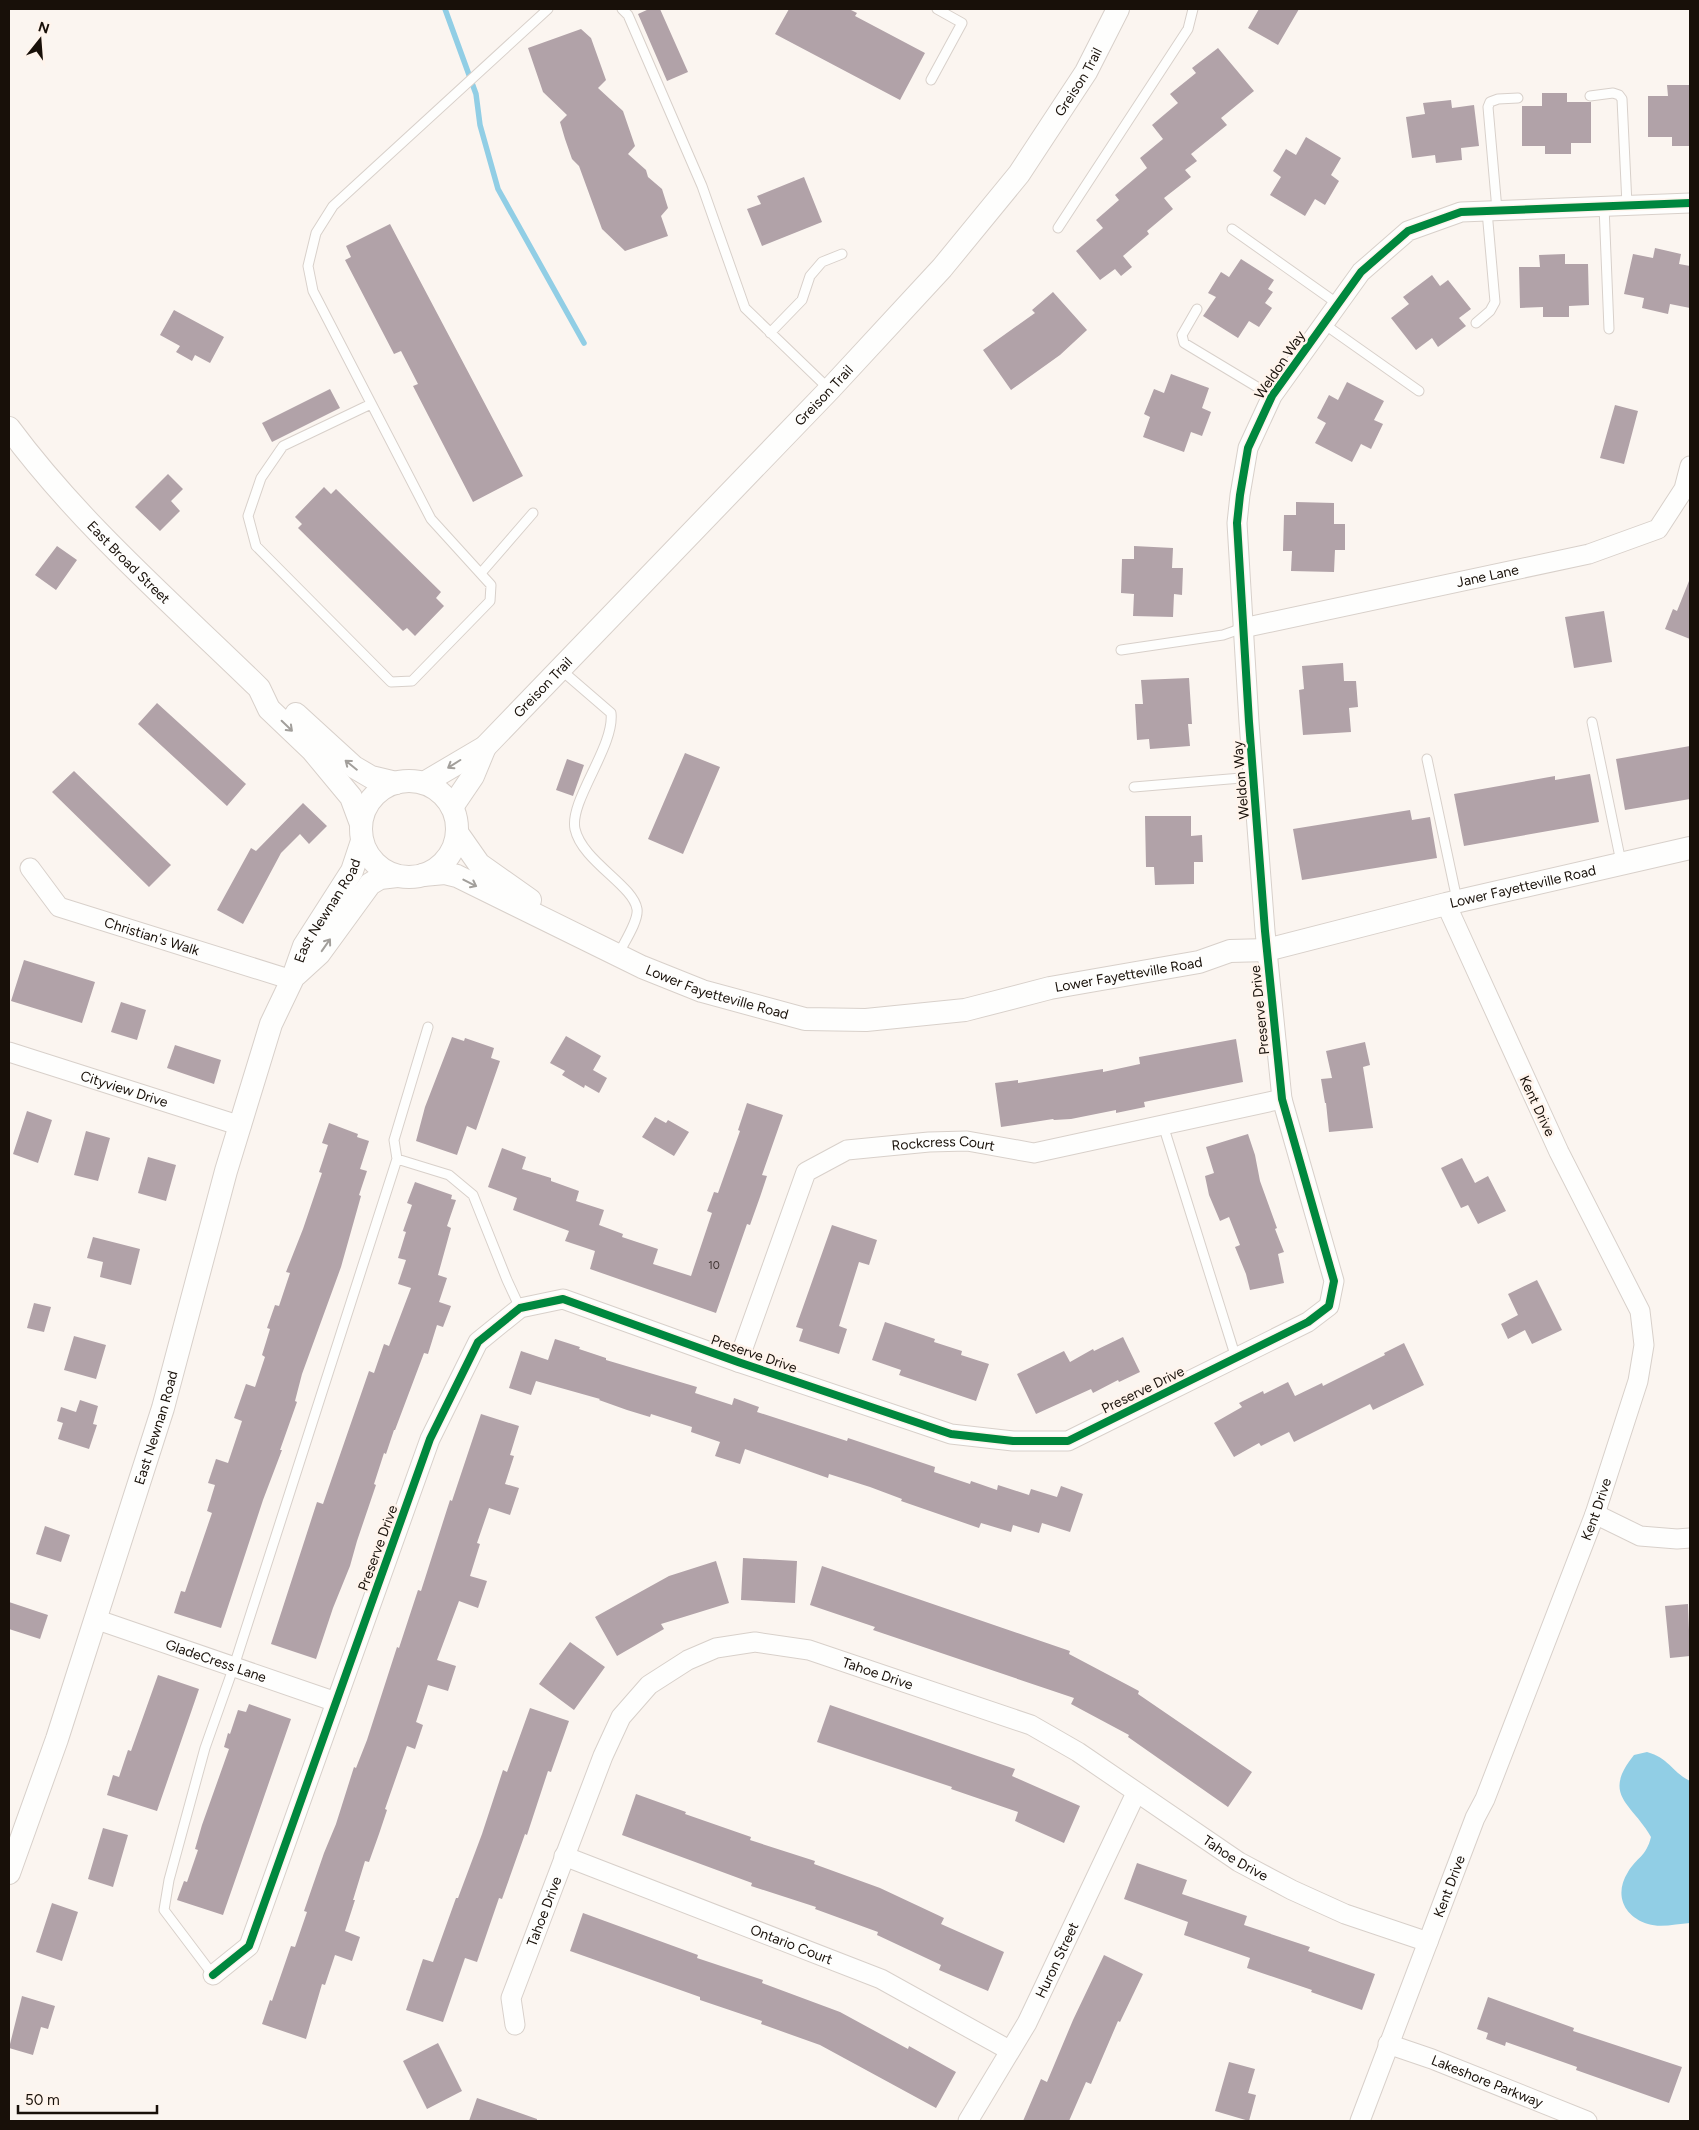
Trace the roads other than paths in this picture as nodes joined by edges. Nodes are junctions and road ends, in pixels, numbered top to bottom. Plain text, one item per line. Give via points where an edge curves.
1 (548, 9) edge
2 (622, 9) edge
3 (937, 9) edge
4 (1118, 9) edge
5 (1193, 9) edge
6 (931, 80) dead end
7 (1590, 96) dead end
8 (1518, 98) dead end
9 (1690, 203) edge
10 (1627, 205) junction
11 (1604, 206) junction
12 (1492, 211) junction
13 (1058, 228) dead end
14 (1232, 229) dead end
15 (842, 254) dead end
16 (1338, 304) junction
17 (1197, 309) dead end
18 (1476, 323) dead end
19 (1324, 324) junction
20 (1609, 329) dead end
21 (770, 333) junction
22 (830, 389) junction
23 (1419, 391) dead end
24 (1272, 396) junction
25 (371, 404) junction
26 (9, 428) edge
27 (16, 442) edge
28 (1690, 466) edge
29 (534, 513) dead end
30 (481, 573) junction
31 (1243, 628) junction
32 (1121, 650) dead end
33 (560, 669) junction
34 (259, 688) junction
35 (1592, 722) dead end
36 (485, 747) junction
37 (1427, 759) dead end
38 (1253, 777) junction
39 (396, 783) junction
40 (424, 783) junction
41 (1134, 787) dead end
42 (452, 807) junction
43 (362, 833) junction
44 (458, 834) junction
45 (1690, 848) edge
46 (1622, 863) junction
47 (30, 868) dead end
48 (397, 876) junction
49 (423, 876) junction
50 (1452, 903) junction
51 (573, 932) junction
52 (1267, 950) junction
53 (617, 955) junction
54 (292, 980) junction
55 (428, 1027) dead end
56 (9, 1052) edge
57 (1282, 1099) junction
58 (1163, 1125) junction
59 (241, 1126) junction
60 (397, 1159) junction
61 (520, 1308) junction
62 (1236, 1358) junction
63 (738, 1362) junction
64 (1595, 1514) junction
65 (1690, 1538) edge
66 (95, 1619) junction
67 (234, 1666) junction
68 (336, 1702) junction
69 (1136, 1793) junction
70 (564, 1856) junction
71 (9, 1873) edge
72 (1428, 1942) junction
73 (213, 1975) joint
74 (515, 2026) dead end
75 (1388, 2044) junction
76 (1009, 2050) junction
77 (1580, 2120) edge
78 (968, 2121) edge
79 (1360, 2121) edge

1 - 25 lane via 333,206 316,232 308,266 313,291
2 - 21 lane via 628,15 702,186 745,308
3 - 6 lane via 962,23
4 - 22 street, Greison Trail via 1086,72 1019,174 942,268
5 - 13 lane via 1188,29
7 - 10 lane via 1613,93 1622,99
8 - 12 lane via 1498,99 1490,102 1488,107
9 - 10 street, Weldon Way
10 - 11 street, Weldon Way
11 - 12 street, Weldon Way
11 - 20 lane
12 - 16 street, Weldon Way via 1461,212 1408,231 1361,272
12 - 18 lane via 1495,302
14 - 16 lane
15 - 21 lane via 822,262 810,276 802,300
16 - 19 street, Weldon Way
17 - 24 lane via 1182,335 1184,343
19 - 23 lane
19 - 24 street, Weldon Way
21 - 22 lane
22 - 33 street, Greison Trail
24 - 31 street, Weldon Way via 1248,448 1240,495 1237,523
25 - 30 lane via 431,519
25 - 30 lane via 283,446 261,478 248,516 256,546 392,682 412,681 490,601 491,585
26 - 27 street, East Broad Street
27 - 34 street, East Broad Street via 79,512
28 - 31 street, Jane Lane via 1684,490 1658,529 1589,554
29 - 30 lane
31 - 32 lane via 1223,635
31 - 38 street, Weldon Way
33 - 36 street, Greison Trail
33 - 53 lane via 611,713 612,722 577,808 574,827 581,844 633,898 638,910
39 -> 34 street, East Broad Street via 371,777 354,768 280,698
34 -> 43 street, East Broad Street via 269,708 312,750 351,797
35 - 46 lane
36 -> 40 street, Greison Trail
36 - 42 street, Greison Trail via 473,776
37 - 50 lane
38 - 41 lane
38 - 52 street, Weldon Way
39 - 40 street, East Broad Street
39 - 43 street, East Broad Street via 372,798 367,806
40 - 42 street via 440,792
42 - 44 street
43 - 48 street, East Broad Street via 375,863
43 - 54 street, East Newnan Road via 352,871 304,946
44 - 49 street via 447,860
44 - 51 street, Lower Fayetteville Road via 480,864 553,914
45 - 46 street, Lower Fayetteville Road
46 - 50 street, Lower Fayetteville Road
47 - 54 street, Christian's Walk via 59,907
48 - 49 street
54 -> 48 street, East Newnan Road via 319,954 370,884 380,878
49 -> 51 street, Lower Fayetteville Road via 457,876
50 - 52 street, Lower Fayetteville Road
50 - 64 street, Kent Drive via 1559,1152 1640,1311 1644,1345 1638,1381
51 - 53 street, Lower Fayetteville Road
52 - 53 street, Lower Fayetteville Road via 1230,951 1199,962 1050,988 965,1010 866,1020 805,1019 744,1004 702,992
52 - 57 street, Preserve Drive
54 - 59 street, East Newnan Road via 271,1024
55 - 60 lane via 394,1140
56 - 59 street, Cityview Drive
57 - 58 street, Rockcress Court
57 - 62 street, Preserve Drive via 1334,1281 1329,1306 1308,1322
58 - 62 lane
58 - 63 street, Rockcress Court via 1034,1153 967,1141 846,1150 806,1172
59 - 66 street, East Newnan Road via 163,1408
60 - 61 lane via 449,1175 474,1195
60 - 67 lane
61 - 63 street, Preserve Drive via 563,1299
61 - 68 street, Preserve Drive via 478,1342 430,1439
62 - 63 street, Preserve Drive via 1068,1441 1013,1442 951,1434
64 - 65 street via 1640,1536
64 - 72 street, Kent Drive
66 - 67 street, GladeCress Lane
66 - 71 street, East Newnan Road
67 - 68 street, GladeCress Lane
67 - 73 lane via 205,1748 168,1880 164,1910
68 - 73 street, Preserve Drive via 250,1946
69 - 70 street, Tahoe Drive via 1078,1752 1031,1726 809,1650 755,1642 716,1648 688,1660 649,1685 621,1717 602,1756
69 - 72 street, Tahoe Drive via 1239,1862 1292,1890 1345,1914
69 - 76 street, Huron Street via 1027,2024
70 - 74 street, Tahoe Drive via 511,1998
70 - 76 street, Ontario Court via 881,1979
72 - 75 street, Kent Drive
75 - 77 street, Lakeshore Parkway
75 - 79 street, Kent Drive
76 - 78 street, Huron Street

